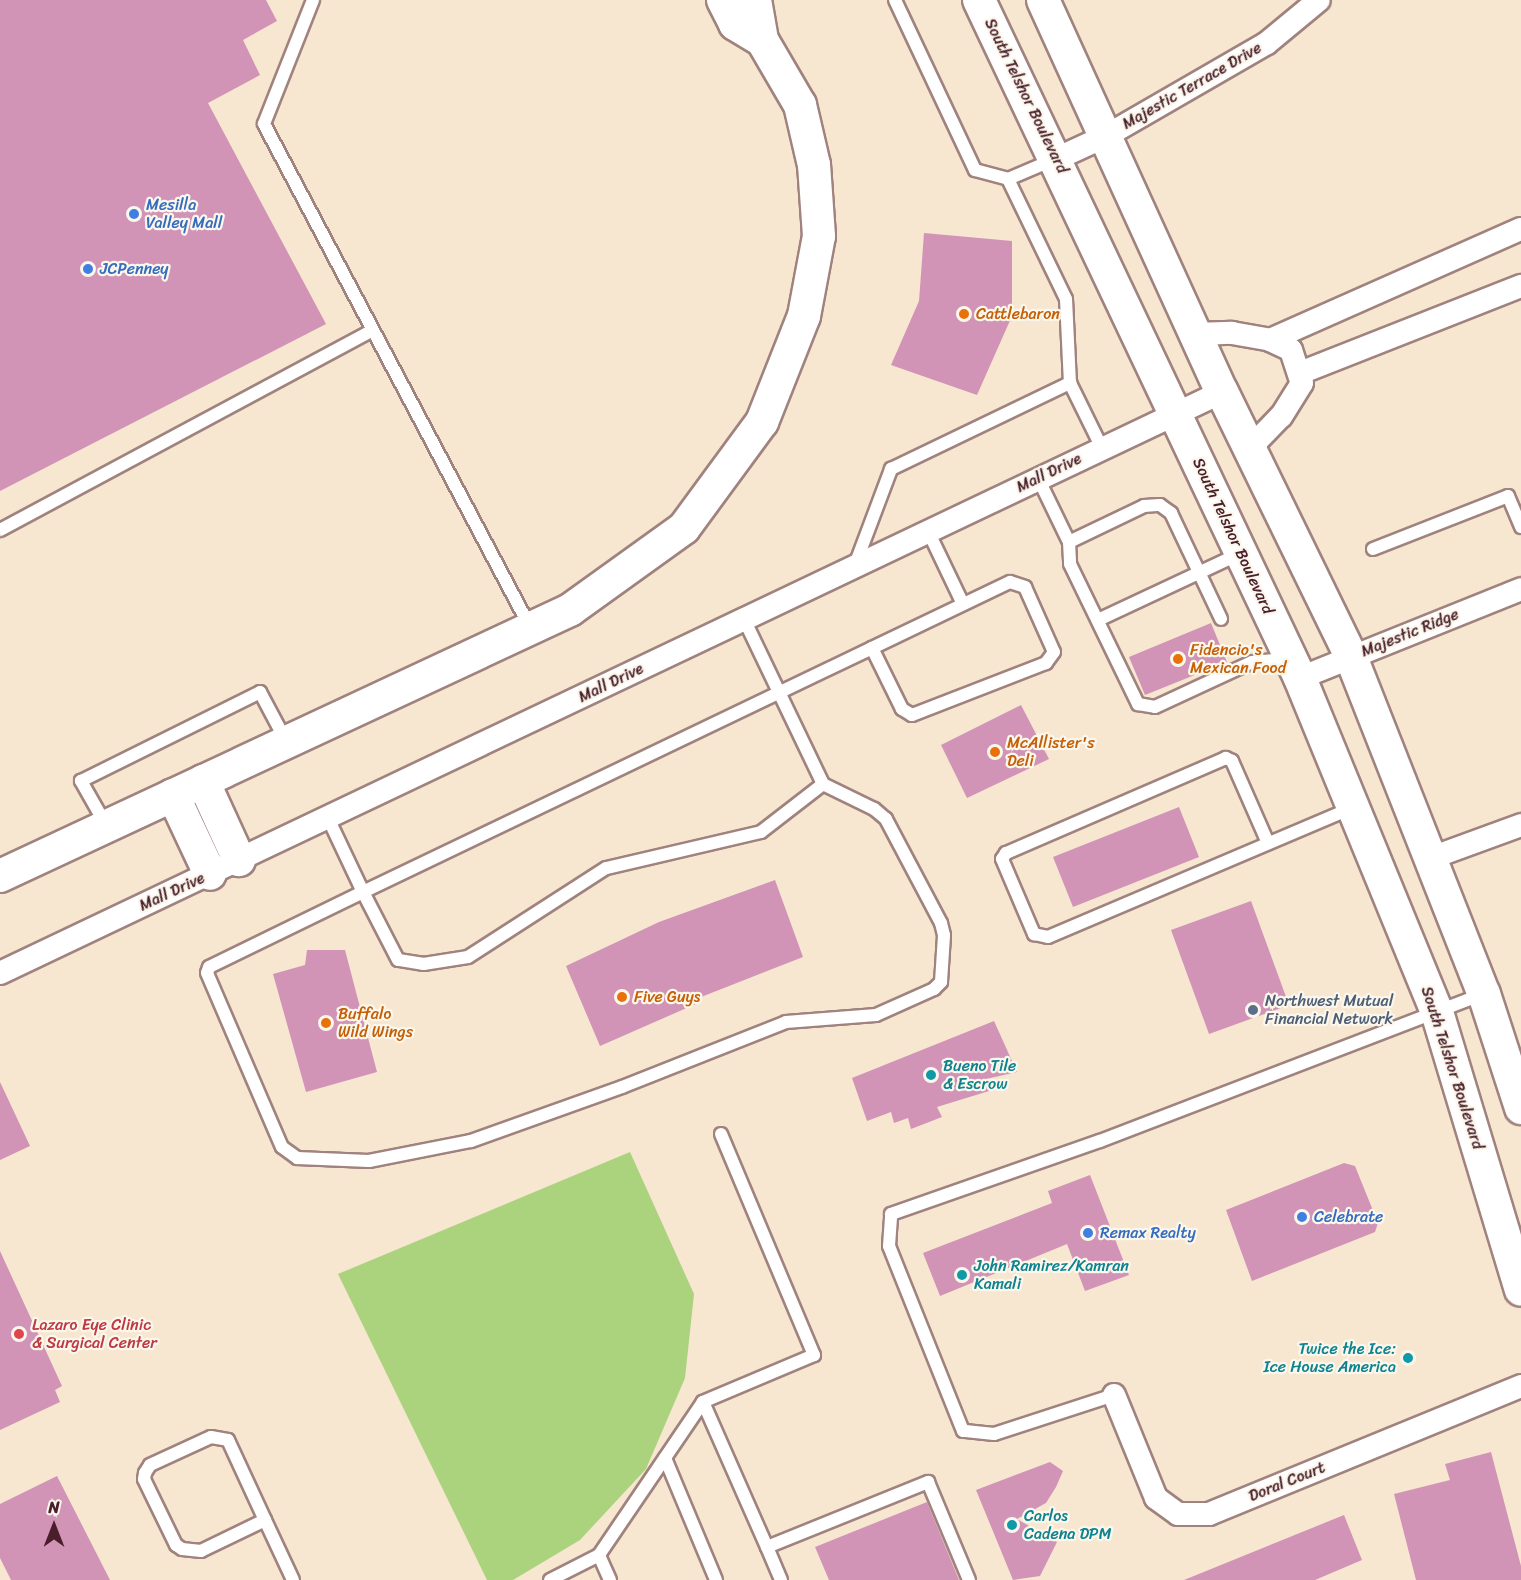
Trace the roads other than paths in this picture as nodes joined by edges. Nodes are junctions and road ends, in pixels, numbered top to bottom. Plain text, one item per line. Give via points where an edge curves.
1 (313, 0) edge
2 (723, 0) edge
3 (755, 0) edge
4 (896, 0) edge
5 (979, 0) edge
6 (1043, 0) edge
7 (1319, 0) edge
8 (762, 40) junction
9 (1106, 136) junction
10 (1056, 159) junction
11 (1008, 179) junction
12 (1521, 229) edge
13 (1521, 286) edge
14 (372, 331) junction
15 (1195, 334) junction
16 (1270, 340) junction
17 (1300, 373) junction
18 (1070, 383) junction
19 (1222, 392) junction
20 (1176, 412) junction
21 (1102, 448) junction
22 (1249, 448) junction
23 (1038, 478) junction
24 (1521, 527) edge
25 (0, 530) edge
26 (928, 531) junction
27 (1069, 542) junction
28 (1373, 549) dead end
29 (1241, 553) junction
30 (855, 566) junction
31 (1200, 572) junction
32 (1521, 589) edge
33 (963, 604) junction
34 (744, 619) junction
35 (1221, 619) dead end
36 (1098, 620) junction
37 (530, 628) junction
38 (872, 648) junction
39 (1351, 657) junction
40 (1295, 668) junction
41 (779, 693) junction
42 (287, 742) junction
43 (203, 781) junction
44 (823, 784) junction
45 (173, 795) junction
46 (1353, 808) junction
47 (328, 818) junction
48 (1521, 825) edge
49 (106, 826) junction
50 (1268, 843) junction
51 (1431, 858) junction
52 (240, 860) junction
53 (210, 874) junction
54 (0, 876) edge
55 (363, 892) junction
56 (0, 973) edge
57 (1484, 994) junction
58 (1437, 1012) junction
59 (1521, 1108) edge
60 (722, 1134) dead end
61 (1521, 1290) edge
62 (1521, 1386) edge
63 (1114, 1395) joint
64 (703, 1402) junction
65 (665, 1458) junction
66 (265, 1521) junction
67 (767, 1547) junction
68 (599, 1556) junction
69 (293, 1580) edge
70 (550, 1580) edge
71 (610, 1580) edge
72 (716, 1580) edge
73 (781, 1580) edge
74 (969, 1580) edge

1 - 14 lane via 264,124
2 - 8 main road via 735,24
3 - 8 main road
4 - 11 lane via 975,170
5 - 10 main road, South Telshor Boulevard
6 - 9 main road
7 - 9 street, Majestic Terrace Drive via 1267,43
8 - 37 main road via 800,105 814,165 819,236 804,316 762,422 684,528 570,610
9 - 10 street, Majestic Terrace Drive
9 - 15 main road
10 - 11 lane
10 - 20 main road, South Telshor Boulevard
11 - 18 lane via 1066,299
12 - 16 street
13 - 17 street
14 - 25 lane
14 - 37 lane
15 - 16 street via 1232,333
15 - 19 main road
16 - 17 street via 1292,350
17 - 22 street via 1302,383 1281,416
18 - 21 lane
18 - 30 lane via 891,469
19 - 20 street, Mall Drive
19 - 22 main road
20 - 21 street, Mall Drive
20 - 29 main road, South Telshor Boulevard
21 - 23 street, Mall Drive
22 - 39 main road
23 - 26 street, Mall Drive
23 - 27 lane
24 - 28 lane via 1508,496
26 - 30 street, Mall Drive
26 - 33 lane
27 - 31 lane via 1144,506 1160,505 1171,513
27 - 36 lane via 1070,564
29 - 31 lane
29 - 40 main road, South Telshor Boulevard
30 - 34 street, Mall Drive
31 - 35 lane
31 - 36 lane
32 - 39 street, Majestic Ridge
33 - 38 lane
33 - 38 lane via 1018,582 1025,587 1054,652 1052,659 912,715 902,709
34 - 41 lane
34 - 47 street, Mall Drive
36 - 40 lane via 1138,704 1146,708 1252,662
37 - 42 main road
38 - 41 lane
39 - 40 street, Majestic Ridge
39 - 51 main road
40 - 46 main road, South Telshor Boulevard
41 - 44 lane
41 - 55 lane
42 - 43 main road
42 - 49 lane via 260,692 81,781
43 - 45 main road
43 - 52 main road
44 - 55 lane via 761,832 606,867 468,957 424,964 398,960
44 - 55 lane via 886,819 941,922 941,982 934,989 876,1015 786,1022 622,1088 471,1141 369,1161 297,1158 282,1146 207,973 209,968
45 - 49 main road
45 - 53 main road
46 - 50 lane
46 - 58 main road, South Telshor Boulevard
47 - 52 street, Mall Drive
47 - 55 lane
48 - 51 street
49 - 54 main road
50 - 50 lane via 1048,937 1034,934 1002,859 1226,758 1232,761
51 - 57 main road
52 - 53 street, Mall Drive
53 - 56 street, Mall Drive
57 - 58 lane
57 - 59 main road
58 - 61 main road, South Telshor Boulevard
58 - 63 lane via 1100,1141 891,1214 889,1246 963,1431 994,1434
60 - 64 lane via 814,1355
62 - 63 street, Doral Court via 1209,1514 1178,1514 1156,1498
64 - 65 lane
64 - 67 lane
65 - 68 lane
65 - 72 lane
66 - 66 lane via 228,1440 211,1437 150,1465 145,1473 144,1479 176,1545 182,1549 201,1551
66 - 69 lane
67 - 73 lane
67 - 74 lane via 928,1482
68 - 70 lane
68 - 71 lane

